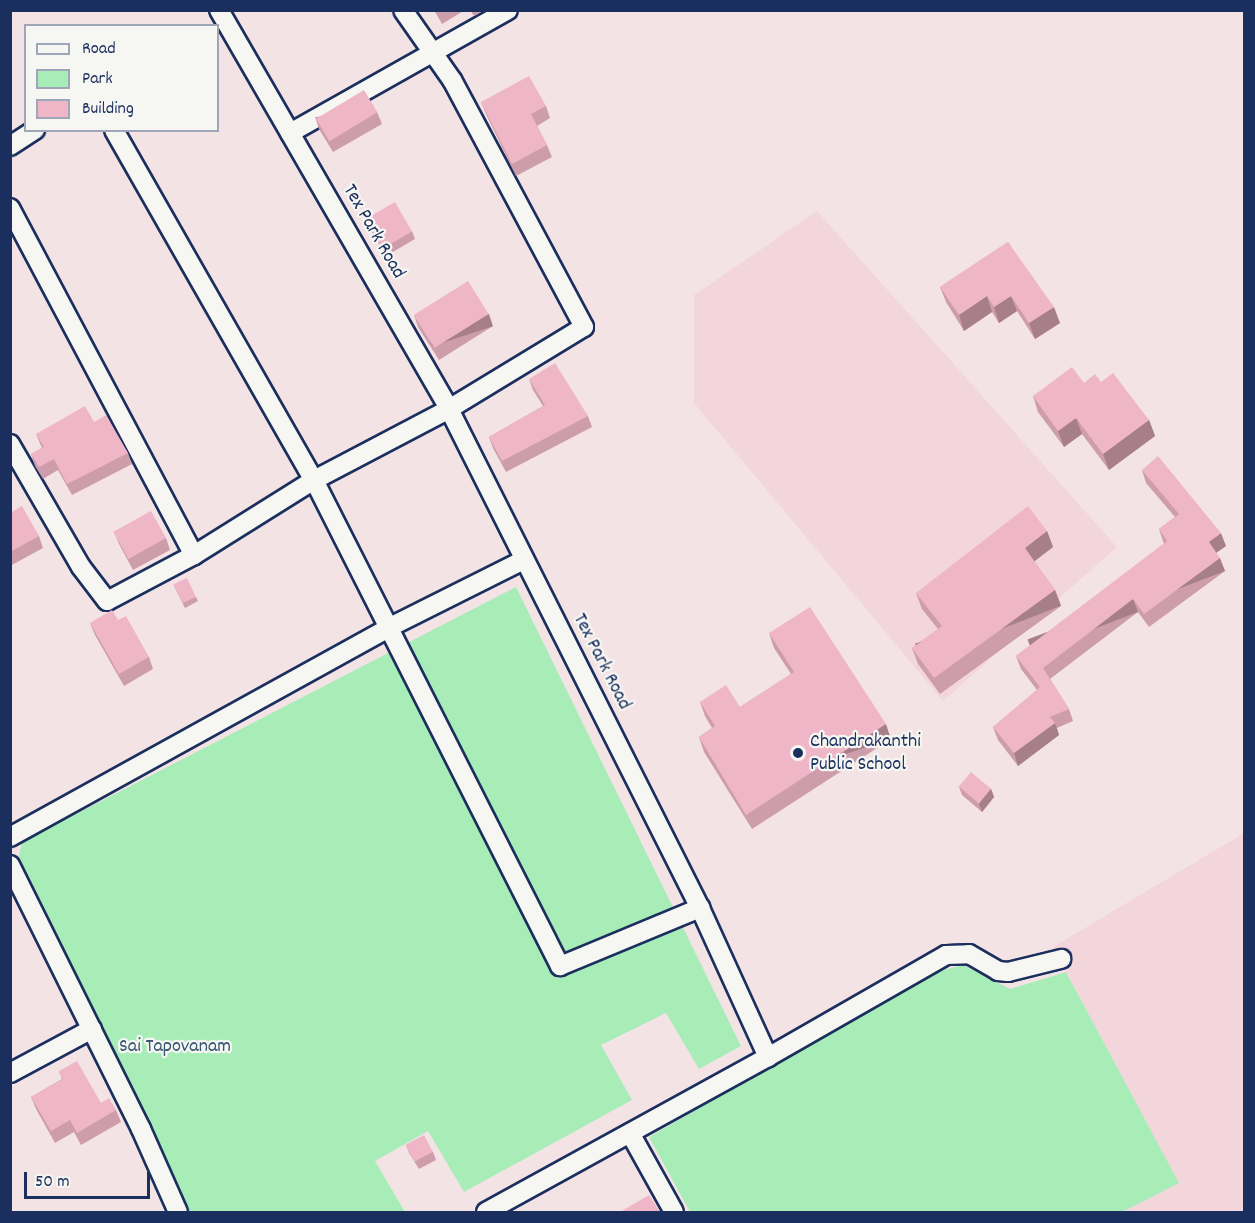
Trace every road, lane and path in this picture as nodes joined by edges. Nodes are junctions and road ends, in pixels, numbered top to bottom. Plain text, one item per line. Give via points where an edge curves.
1 (403, 10) edge
2 (508, 10) edge
3 (222, 16) edge
4 (433, 50) junction
5 (32, 132) edge
6 (115, 132) edge
7 (290, 133) junction
8 (10, 146) edge
9 (10, 208) edge
10 (449, 409) junction
11 (10, 444) edge
12 (314, 480) junction
13 (194, 555) junction
14 (524, 560) junction
15 (390, 627) junction
16 (10, 837) edge
17 (10, 865) edge
18 (700, 908) junction
19 (1061, 959) dead end
20 (92, 1029) junction
21 (768, 1057) junction
22 (10, 1072) edge
23 (630, 1133) junction
24 (492, 1211) edge
25 (178, 1212) edge
26 (674, 1212) edge

1 - 4 street
2 - 4 street
3 - 7 street, Tex Park Road
4 - 7 street
4 - 10 street via 584,327
5 - 8 street
6 - 12 street
7 - 10 street, Tex Park Road
9 - 13 street
10 - 12 street
10 - 14 street, Tex Park Road
11 - 13 street via 81,567 107,602
12 - 13 street
12 - 15 street
14 - 15 street
14 - 18 street, Tex Park Road
15 - 16 street
15 - 18 street via 560,966
17 - 20 street
18 - 21 street, Tex Park Road
19 - 21 street via 1008,972 998,971 969,954 946,955
20 - 22 street
20 - 25 street
21 - 23 street
23 - 24 street
23 - 26 street

